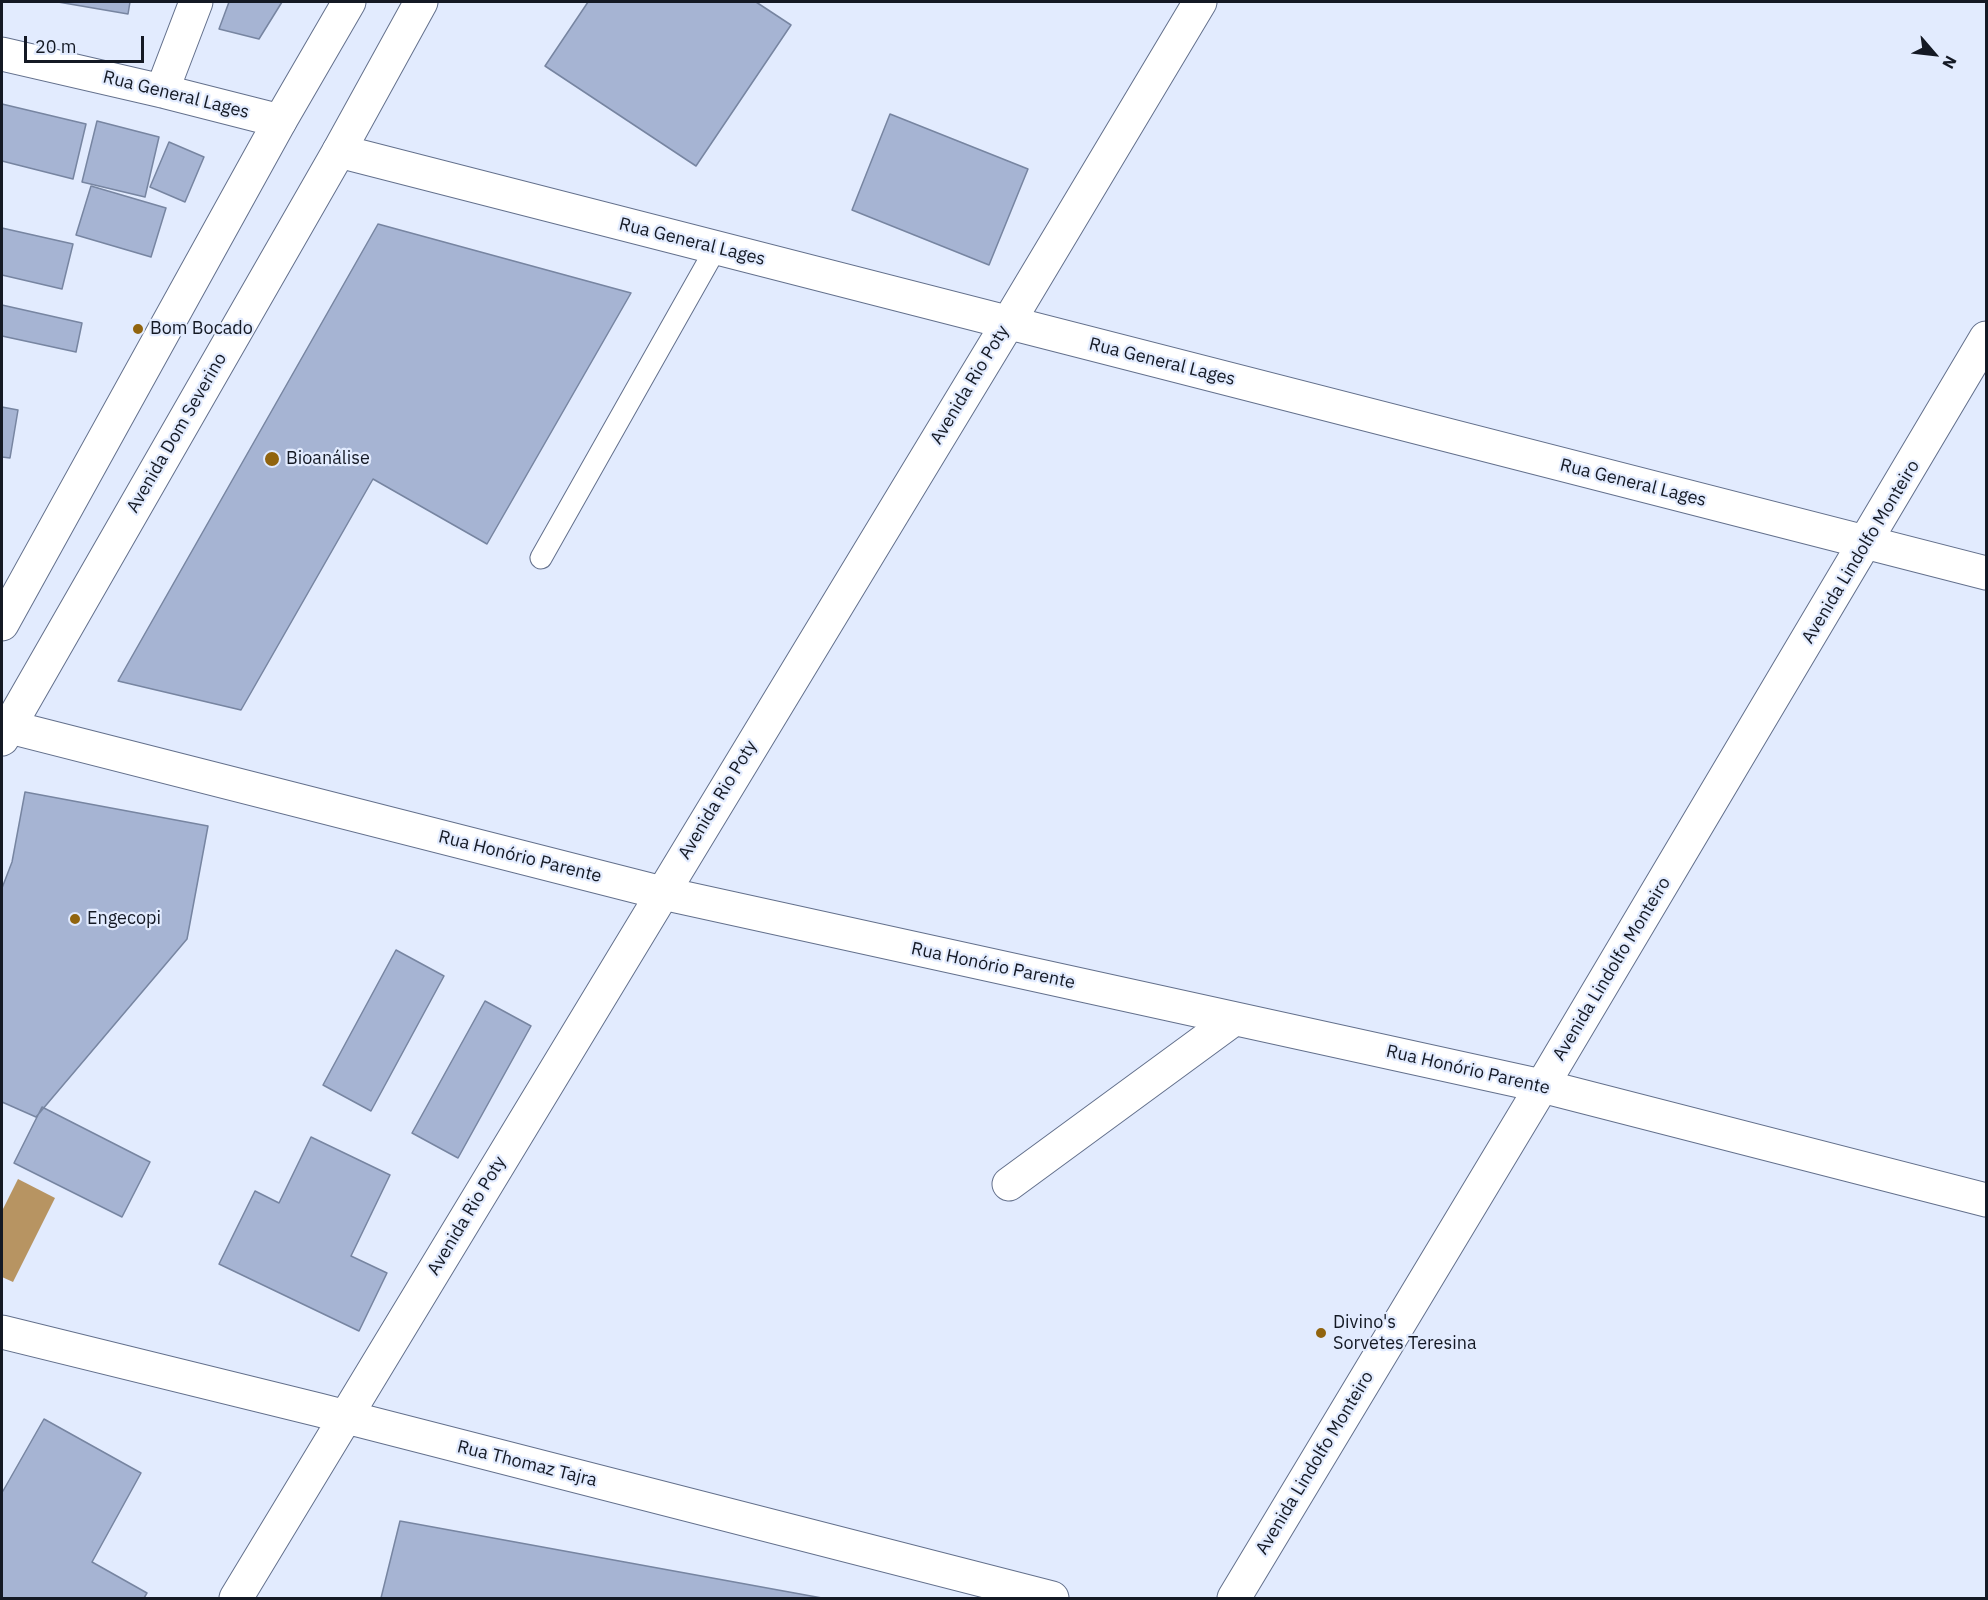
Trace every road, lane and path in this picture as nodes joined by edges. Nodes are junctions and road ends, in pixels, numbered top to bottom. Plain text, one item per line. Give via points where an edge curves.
1 (196, 2) edge
2 (348, 2) edge
3 (421, 2) edge
4 (1200, 2) edge
5 (2, 54) edge
6 (162, 91) junction
7 (280, 121) junction
8 (339, 151) junction
9 (716, 248) junction
10 (1008, 323) junction
11 (1986, 338) edge
12 (1867, 543) junction
13 (541, 558) dead end
14 (1986, 573) edge
15 (2, 624) edge
16 (4, 731) edge
17 (662, 893) junction
18 (1234, 1019) junction
19 (1542, 1086) junction
20 (1009, 1184) dead end
21 (1986, 1200) edge
22 (2, 1332) edge
23 (346, 1417) junction
24 (236, 1599) edge
25 (1052, 1599) edge
26 (1234, 1599) edge

1 - 6 street
2 - 7 street
3 - 8 street, Avenida Dom Severino
4 - 10 street, Avenida Rio Poty
5 - 6 street, Rua General Lages
6 - 7 street, Rua General Lages
7 - 15 street
8 - 9 street, Rua General Lages
8 - 16 street, Avenida Dom Severino
9 - 10 street, Rua General Lages
9 - 13 lane
10 - 12 street, Rua General Lages
10 - 17 street, Avenida Rio Poty
11 - 12 street, Avenida Lindolfo Monteiro
12 - 14 street, Rua General Lages
12 - 19 street, Avenida Lindolfo Monteiro
16 - 17 street, Rua Honório Parente
17 - 18 street, Rua Honório Parente
17 - 23 street, Avenida Rio Poty
18 - 19 street, Rua Honório Parente
18 - 20 street
19 - 21 street, Rua Honório Parente
19 - 26 street, Avenida Lindolfo Monteiro
22 - 23 street, Rua Thomaz Tajra
23 - 24 street, Avenida Rio Poty
23 - 25 street, Rua Thomaz Tajra

